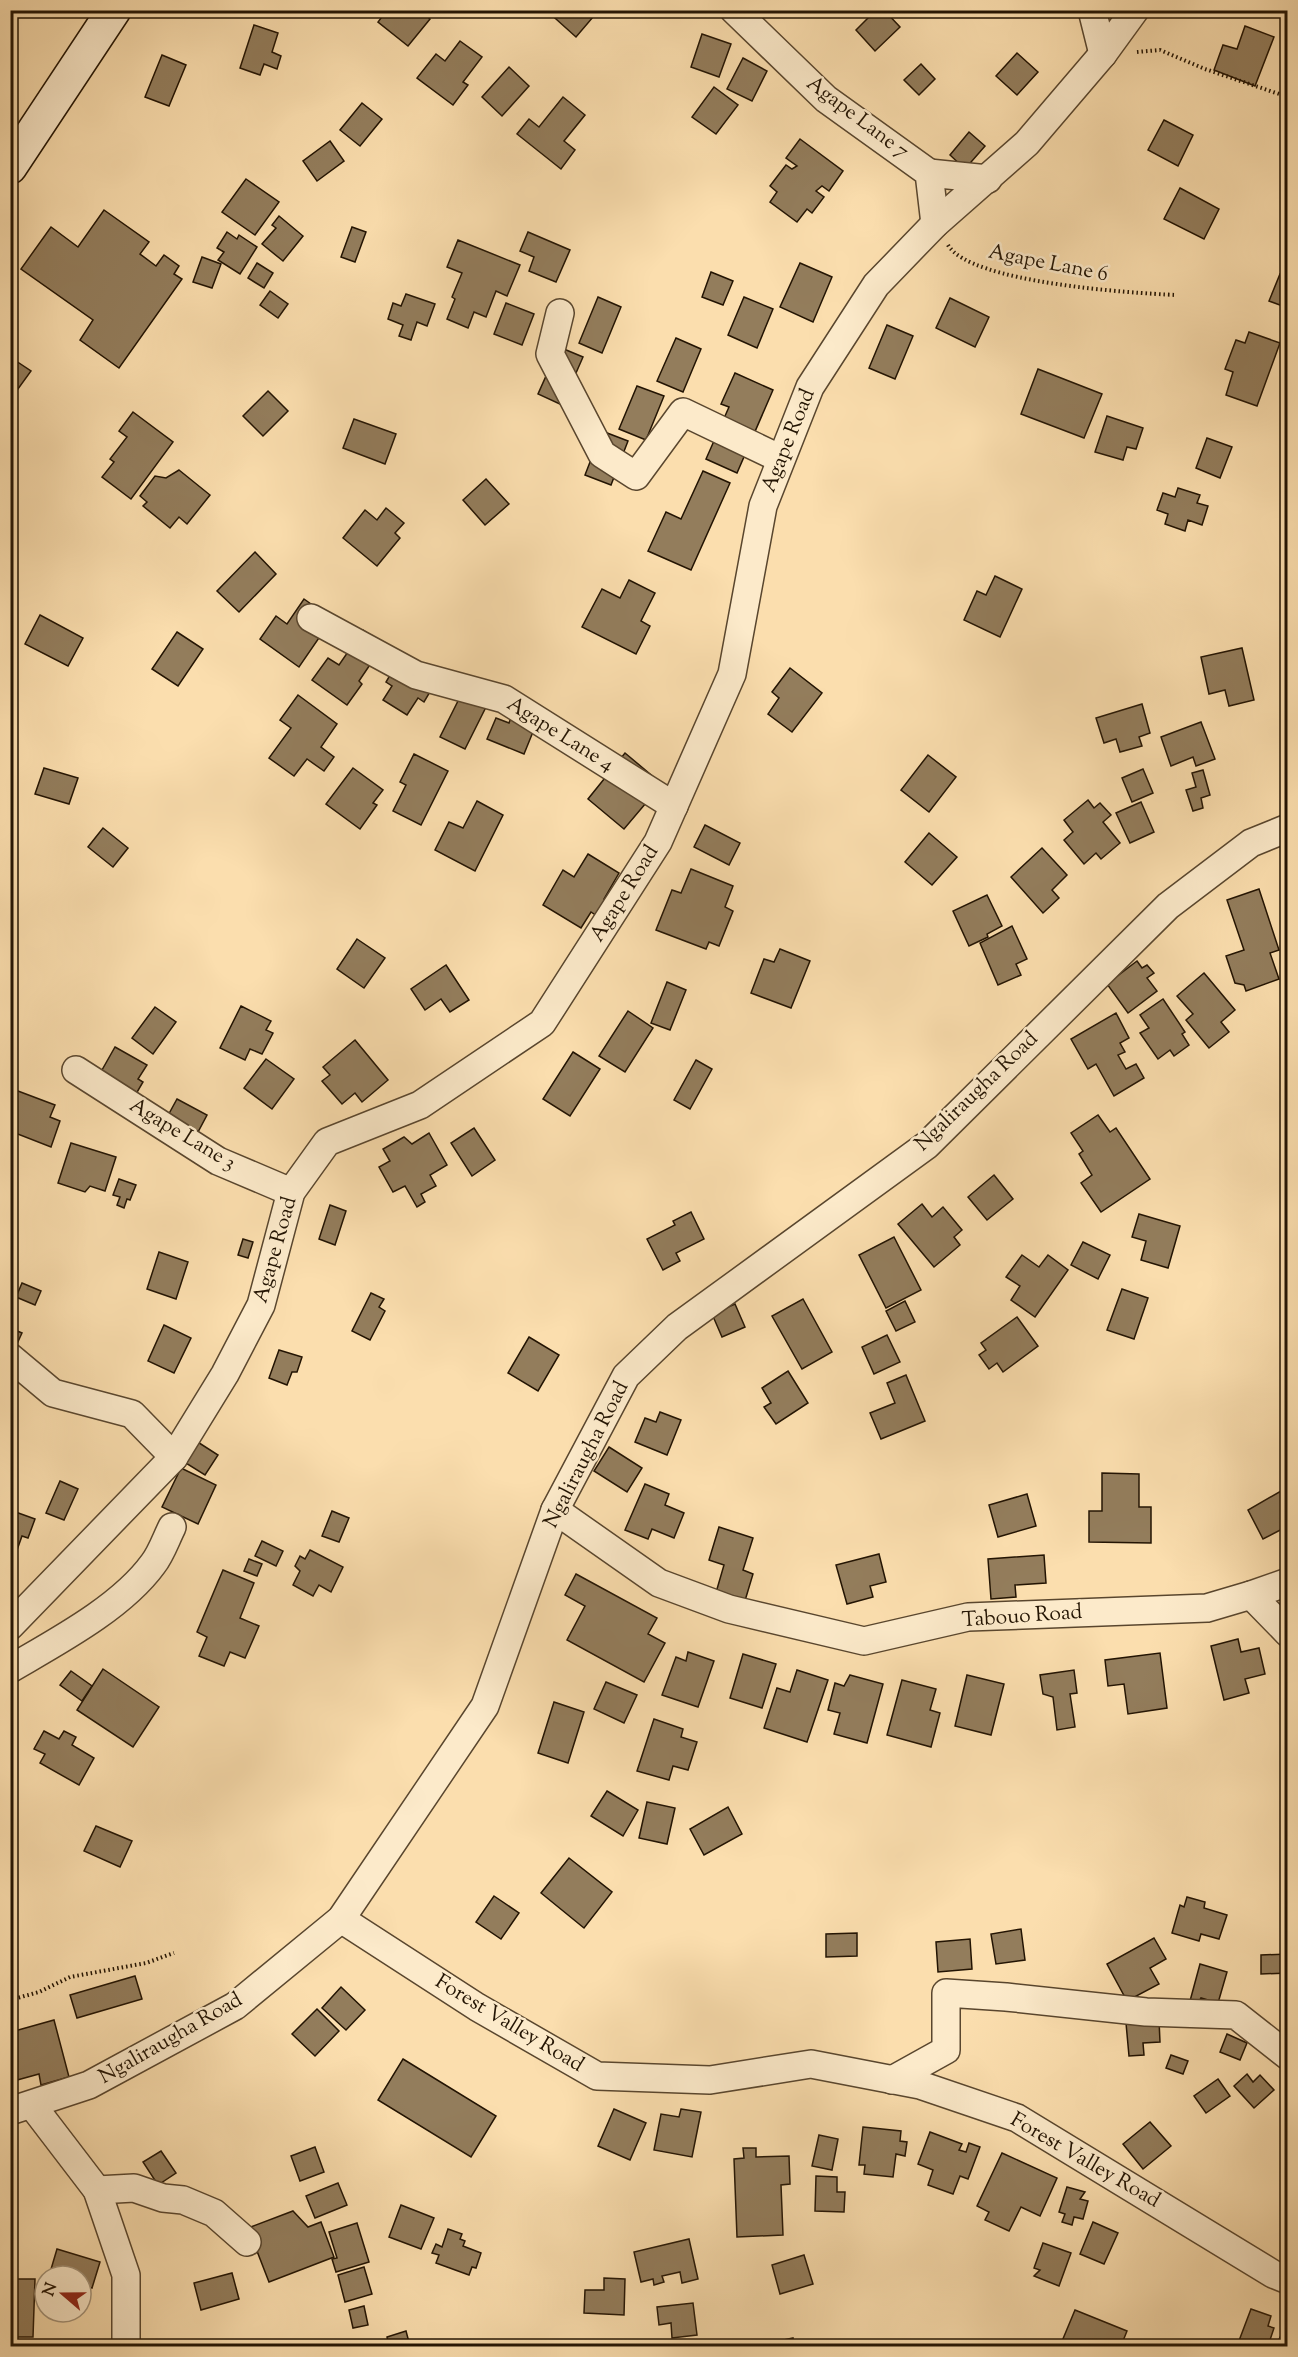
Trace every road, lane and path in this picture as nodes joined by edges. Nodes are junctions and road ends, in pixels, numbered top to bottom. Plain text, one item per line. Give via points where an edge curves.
1 (114, 10) edge
2 (735, 10) edge
3 (1092, 10) edge
4 (1135, 10) edge
5 (1103, 54) junction
6 (1287, 98) edge
7 (10, 167) edge
8 (929, 173) junction
9 (988, 179) junction
10 (935, 224) junction
11 (1176, 295) dead end
12 (560, 314) dead end
13 (782, 459) junction
14 (311, 618) dead end
15 (674, 806) junction
16 (1287, 828) edge
17 (76, 1070) dead end
18 (291, 1192) junction
19 (10, 1358) edge
20 (174, 1457) junction
21 (555, 1510) junction
22 (172, 1527) dead end
23 (1287, 1582) edge
24 (1251, 1595) junction
25 (10, 1626) edge
26 (1287, 1633) edge
27 (10, 1669) edge
28 (340, 1919) junction
29 (174, 1953) dead end
30 (10, 2000) edge
31 (1287, 2056) edge
32 (892, 2080) junction
33 (21, 2108) edge
34 (97, 2190) junction
35 (247, 2242) dead end
36 (1287, 2280) edge
37 (126, 2346) edge

1 - 7 main road
2 - 8 street, Agape Lane 7 via 826,99
3 - 5 street
4 - 5 street, Agape Road
5 - 6 path via 1160,50
5 - 9 street, Agape Road via 1027,143
8 - 9 street, Agape Lane 7
8 - 10 street, Agape Lane 7
9 - 10 street, Agape Road
10 - 11 path, Agape Lane 6 via 953,254 975,266 1113,292
10 - 13 street, Agape Road via 876,285 810,387
12 - 13 street via 550,354 602,454 636,476 683,412
13 - 15 street, Agape Road via 763,506 732,674
14 - 15 street, Agape Lane 4 via 416,675 504,699
15 - 18 street, Agape Road via 658,842 542,1023 420,1105 327,1142
16 - 21 street, Ngaliraugha Road via 1251,843 1168,906 927,1145 677,1327 627,1376
17 - 18 street, Agape Lane 3 via 218,1161
18 - 20 street, Agape Road via 261,1305 225,1374
19 - 20 street via 53,1393 132,1414
20 - 25 street, Agape Road
21 - 24 street, Tabouo Road via 659,1582 729,1609 864,1641 968,1617 1207,1608
21 - 28 street, Ngaliraugha Road via 485,1706
22 - 27 street via 153,1564 124,1594 78,1630
23 - 24 street, Tabouo Road
24 - 26 street
28 - 32 street, Forest Valley Road via 477,2007 597,2076 710,2080 811,2064
28 - 33 street, Ngaliraugha Road via 235,2006 89,2085
29 - 30 path via 146,1963 70,1977
31 - 32 street via 1236,2015 1146,2012 946,1993 946,2050
32 - 36 street, Forest Valley Road via 920,2085 1017,2118
33 - 34 street
34 - 35 street via 134,2188 183,2200 214,2213
34 - 37 street via 126,2275

